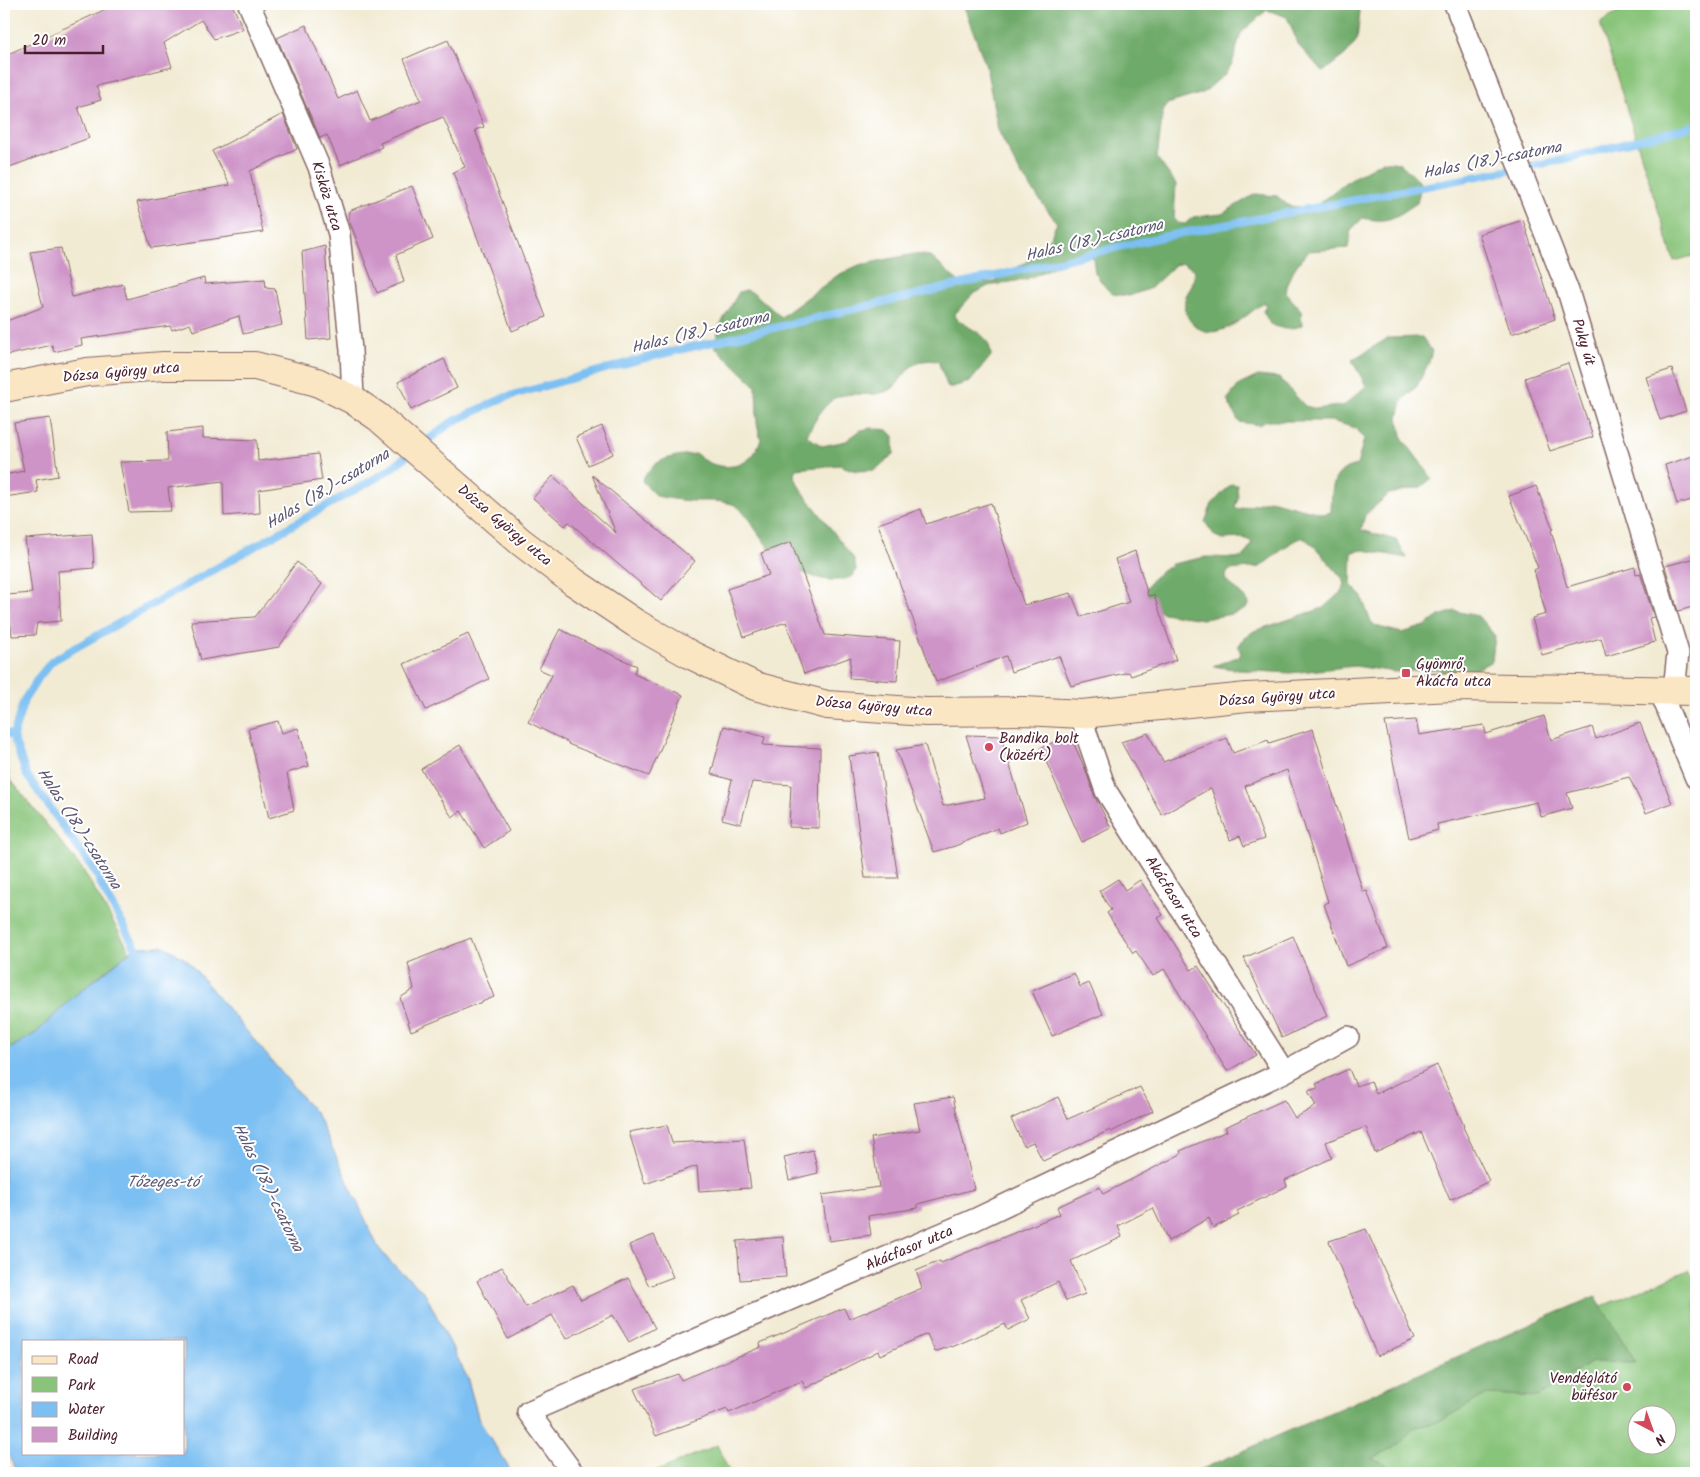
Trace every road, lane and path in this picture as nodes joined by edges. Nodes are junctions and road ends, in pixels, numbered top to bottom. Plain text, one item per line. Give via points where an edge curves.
1 (248, 4) edge
2 (1454, 4) edge
3 (4, 388) edge
4 (353, 400) junction
5 (1677, 691) edge
6 (1082, 714) junction
7 (1696, 778) edge
8 (1348, 1037) dead end
9 (1284, 1072) junction
10 (573, 1473) edge

1 - 4 street, Kisköz utca via 319,167 339,234
2 - 5 street, Puky út via 1568,291 1678,653
3 - 4 main road, Dózsa György utca via 96,371 163,366 255,366 317,382
4 - 6 main road, Dózsa György utca via 378,417 521,542 574,582 635,623 755,686 827,705 926,712
5 - 6 main road, Dózsa György utca via 1453,687 1247,697
5 - 7 street via 1671,714
6 - 9 street, Akácfasor utca via 1106,791
8 - 9 street, Akácfasor utca
9 - 10 street, Akácfasor utca via 974,1220 528,1412

